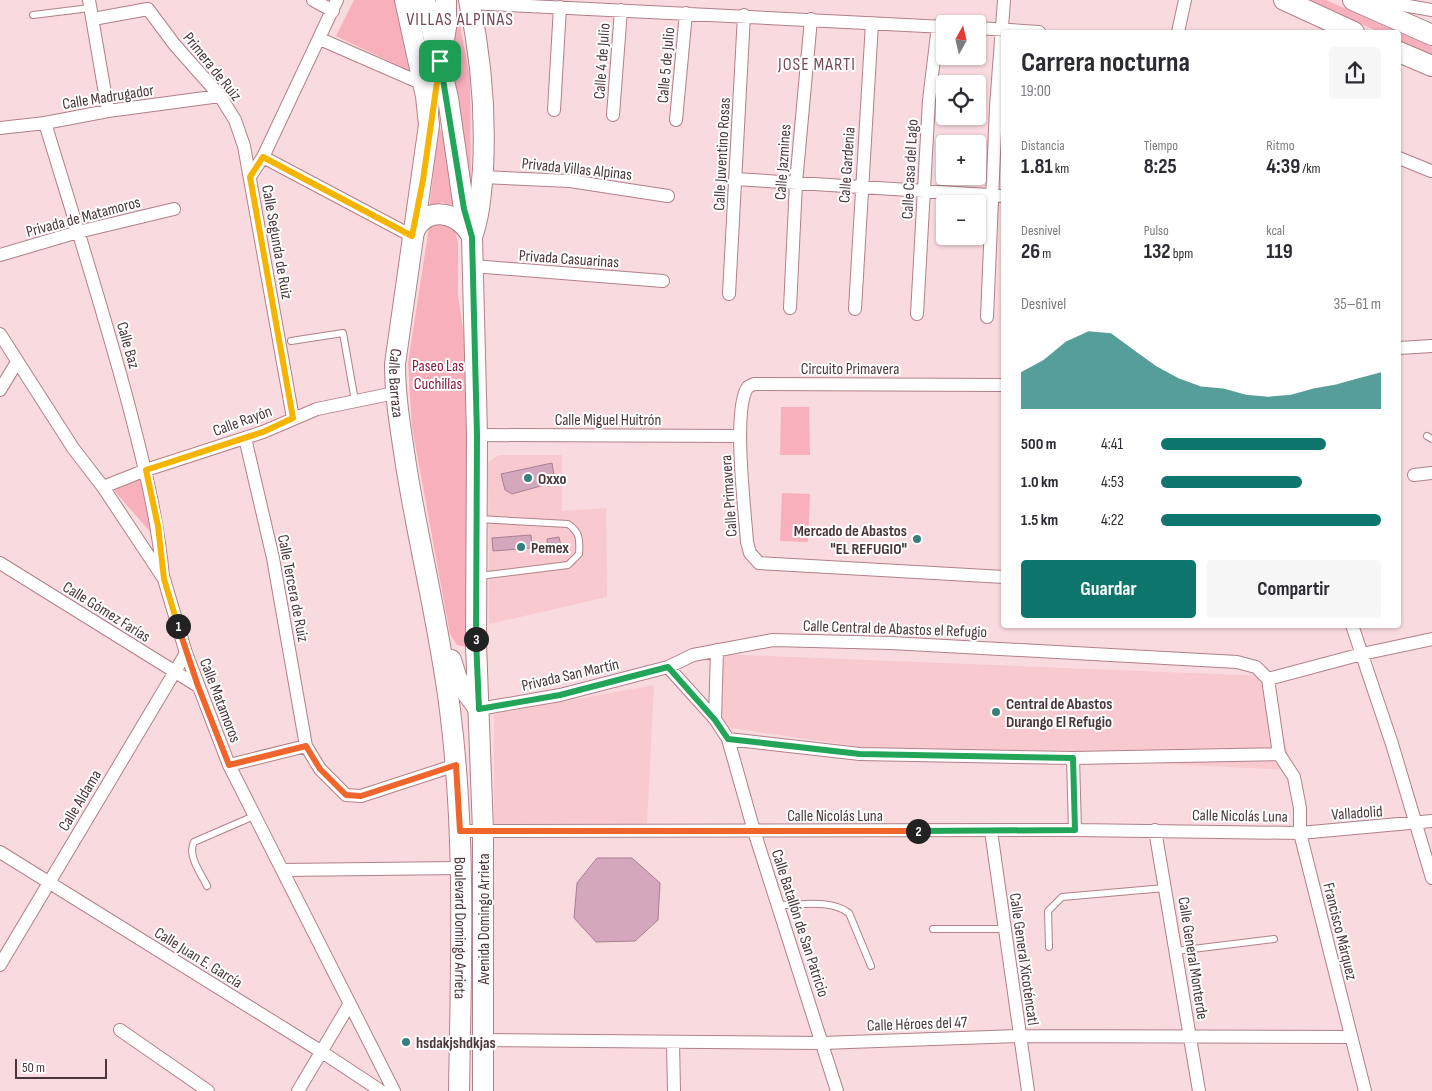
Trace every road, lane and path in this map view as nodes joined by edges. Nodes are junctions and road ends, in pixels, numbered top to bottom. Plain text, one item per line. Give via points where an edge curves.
1 (313, 0) edge
2 (405, 0) edge
3 (425, 0) edge
4 (446, 0) edge
5 (1004, 0) edge
6 (1185, 0) edge
7 (1284, 0) edge
8 (469, 2) edge
9 (1366, 2) edge
10 (148, 4) edge
11 (335, 5) edge
12 (560, 7) junction
13 (90, 9) edge
14 (621, 10) junction
15 (1432, 10) edge
16 (686, 14) junction
17 (33, 15) dead end
18 (744, 15) junction
19 (811, 19) junction
20 (872, 23) junction
21 (936, 26) edge
22 (986, 29) edge
23 (1000, 30) junction
24 (1178, 30) edge
25 (1350, 30) edge
26 (1432, 35) edge
27 (320, 39) junction
28 (1401, 53) edge
29 (936, 60) edge
30 (440, 61) junction
31 (1432, 66) edge
32 (423, 84) junction
33 (220, 96) junction
34 (554, 110) dead end
35 (108, 111) junction
36 (613, 115) dead end
37 (676, 120) dead end
38 (45, 123) junction
39 (429, 125) junction
40 (0, 128) edge
41 (263, 157) junction
42 (1401, 159) edge
43 (1431, 171) dead end
44 (250, 177) junction
45 (482, 177) junction
46 (735, 180) junction
47 (796, 183) junction
48 (860, 188) junction
49 (924, 191) junction
50 (668, 196) dead end
51 (998, 196) edge
52 (174, 210) dead end
53 (78, 232) junction
54 (412, 236) junction
55 (472, 237) junction
56 (0, 255) edge
57 (473, 266) junction
58 (663, 281) dead end
59 (729, 294) dead end
60 (790, 308) dead end
61 (856, 309) dead end
62 (917, 314) dead end
63 (987, 318) dead end
64 (0, 334) edge
65 (291, 342) dead end
66 (1432, 346) edge
67 (1401, 348) edge
68 (17, 362) junction
69 (1001, 385) edge
70 (0, 390) edge
71 (395, 393) junction
72 (355, 402) junction
73 (293, 418) junction
74 (477, 435) junction
75 (740, 436) junction
76 (245, 438) junction
77 (146, 470) junction
78 (1432, 473) edge
79 (1414, 475) dead end
80 (103, 487) junction
81 (474, 519) junction
82 (0, 563) edge
83 (475, 576) junction
84 (1001, 577) edge
85 (164, 579) junction
86 (1353, 628) edge
87 (1432, 639) edge
88 (476, 644) junction
89 (445, 650) junction
90 (717, 650) junction
91 (186, 653) junction
92 (1362, 654) junction
93 (668, 667) junction
94 (174, 672) junction
95 (1268, 679) junction
96 (198, 686) junction
97 (479, 709) junction
98 (715, 720) junction
99 (728, 739) junction
100 (306, 746) junction
101 (1279, 754) junction
102 (1073, 758) junction
103 (229, 765) junction
104 (456, 765) junction
105 (254, 816) junction
106 (1432, 822) edge
107 (1416, 824) junction
108 (1075, 830) junction
109 (1155, 830) junction
110 (460, 831) junction
111 (483, 831) junction
112 (754, 831) junction
113 (991, 831) junction
114 (1300, 833) junction
115 (0, 852) edge
116 (460, 868) junction
117 (282, 870) junction
118 (1432, 878) edge
119 (48, 884) junction
120 (207, 886) dead end
121 (1166, 888) junction
122 (779, 905) junction
123 (933, 929) dead end
124 (1005, 929) junction
125 (1274, 939) dead end
126 (1049, 947) dead end
127 (1176, 951) junction
128 (0, 965) edge
129 (871, 966) dead end
130 (349, 1005) junction
131 (120, 1030) dead end
132 (1190, 1035) junction
133 (1019, 1036) junction
134 (1351, 1037) junction
135 (484, 1040) junction
136 (673, 1042) junction
137 (822, 1043) junction
138 (322, 1052) junction
139 (208, 1091) edge
140 (298, 1091) edge
141 (381, 1091) edge
142 (394, 1091) edge
143 (459, 1091) edge
144 (483, 1091) edge
145 (674, 1091) edge
146 (837, 1091) edge
147 (1028, 1091) edge
148 (1199, 1091) edge
149 (1365, 1091) edge

1 - 11 street
2 - 32 main road, Calle Barraza
3 - 30 main road
4 - 30 main road via 446,27
5 - 23 street
6 - 24 street
7 - 25 main road
8 - 12 street
8 - 45 main road via 479,51 483,94
9 - 15 street
9 - 26 main road
10 - 13 street
10 - 33 street, Primera de Ruiz via 174,44
11 - 27 street, Calle Segunda de Ruiz
12 - 14 street
12 - 34 street
13 - 17 lane
13 - 35 street
14 - 16 street
14 - 36 street, Calle 4 de Julio
16 - 18 street
16 - 37 street, Calle 5 de Julio
18 - 19 street
18 - 46 street, Calle Juventino Rosas
19 - 20 street
19 - 47 street, Calle Jazmines
20 - 21 street
20 - 48 street, Calle Gardenia
22 - 23 street
23 - 51 street
27 - 32 street
27 - 41 street, Calle Segunda de Ruiz
28 - 31 main road
29 - 49 street, Calle Casa del Lago via 929,100
30 - 39 main road
30 - 55 main road
32 - 39 main road, Calle Barraza
33 - 35 street, Calle Madrugador
33 - 44 street, Primera de Ruiz via 235,120
35 - 38 street, Calle Madrugador
38 - 40 street, Calle Madrugador
38 - 53 street, Calle Baz
39 - 54 main road, Calle Barraza
41 - 44 street, Calle Segunda de Ruiz
41 - 54 street
42 - 43 street
44 - 73 street, Calle Segunda de Ruiz
45 - 50 street, Privada Villas Alpinas via 570,181
45 - 55 main road via 481,207
46 - 47 street
46 - 59 street, Calle Juventino Rosas
47 - 48 street
47 - 60 street, Calle Jazmines
48 - 49 street
48 - 61 street, Calle Gardenia
49 - 51 street
49 - 62 street, Calle Casa del Lago
51 - 63 street
52 - 53 street, Privada de Matamoros
53 - 56 street, Privada de Matamoros
53 - 77 street, Calle Baz
54 - 55 main road via 423,220 442,214 459,220
54 - 71 main road, Calle Barraza via 395,364
55 - 57 main road, Avenida Domingo Arrieta
57 - 58 street, Privada Casuarinas
57 - 74 main road, Avenida Domingo Arrieta
64 - 68 street, Calle Matamoros
65 - 72 lane via 343,333
66 - 67 street
68 - 70 street
68 - 80 street, Calle Matamoros via 73,448
69 - 75 street, Circuito Primavera via 754,384 748,387 742,398
71 - 72 street, Calle Rayón
71 - 89 main road, Calle Barraza via 415,520
72 - 73 street, Calle Rayón via 317,409
73 - 76 street, Calle Rayón
74 - 75 street, Calle Miguel Huitrón
74 - 81 main road, Avenida Domingo Arrieta
75 - 84 street, Calle Primavera via 747,542 750,553 760,563
76 - 77 street, Calle Rayón
76 - 100 street, Calle Tercera de Ruiz via 273,558
77 - 80 street, Calle Rayón
77 - 85 street, Calle Baz via 158,526
78 - 79 street
80 - 85 street, Calle Matamoros
81 - 83 main road, Avenida Domingo Arrieta
81 - 83 lane via 568,524 580,537 579,554 568,565
82 - 94 street, Calle Gómez Farías
83 - 88 main road, Avenida Domingo Arrieta
85 - 91 street, Calle Matamoros
86 - 92 street
87 - 92 street
88 - 89 main road via 464,654
88 - 97 main road, Avenida Domingo Arrieta
89 - 97 main road via 458,679
89 - 104 main road, Calle Barraza
90 - 93 street, Calle Central de Abastos el Refugio via 693,655
90 - 95 street, Calle Central de Abastos el Refugio via 773,640 892,643 1237,662 1256,667
90 - 98 street
91 - 94 street, Calle Aldama
91 - 96 street, Calle Matamoros
92 - 95 street
92 - 107 street
93 - 97 street, Privada San Martín via 560,695
93 - 98 street, Calle Batallón de San Patricio
94 - 96 street, Calle Gómez Farías
94 - 119 street, Calle Aldama
95 - 101 street
96 - 103 street, Calle Matamoros
97 - 111 main road, Avenida Domingo Arrieta
98 - 99 street, Calle Batallón de San Patricio
99 - 102 street via 860,754
99 - 112 street, Calle Batallón de San Patricio
100 - 103 street
100 - 104 street via 320,769 346,795 352,796 361,796
101 - 102 street
101 - 114 street, Francisco Márquez via 1294,777 1300,808
102 - 108 street
103 - 105 street, Calle Matamoros
104 - 110 main road, Boulevard Domingo Arrieta
105 - 117 street, Calle Matamoros
105 - 120 lane via 194,842 192,856
106 - 107 street, Valladolid
107 - 114 street, Valladolid
107 - 118 street
108 - 109 street, Calle Nicolás Luna
108 - 113 street, Calle Nicolás Luna
109 - 114 street, Calle Nicolás Luna
109 - 121 street, Calle General Monterde
110 - 111 street, Calle Nicolás Luna
110 - 116 main road, Boulevard Domingo Arrieta
111 - 112 street, Calle Nicolás Luna
111 - 135 main road, Avenida Domingo Arrieta
112 - 113 street, Calle Nicolás Luna
112 - 122 street, Calle Batallón de San Patricio
113 - 124 street, Calle General Xicoténcatl
114 - 134 street, Francisco Márquez
115 - 119 street, Calle Juan E. García
116 - 117 street
116 - 143 main road, Boulevard Domingo Arrieta
117 - 130 street, Calle Matamoros
119 - 128 street, Calle Aldama
119 - 138 street, Calle Juan E. García
121 - 126 lane via 1062,897 1048,911
121 - 127 street, Calle General Monterde
122 - 129 lane via 844,908
122 - 137 street, Calle Batallón de San Patricio
123 - 124 lane
124 - 133 street, Calle General Xicoténcatl
125 - 127 lane
127 - 132 street, Calle General Monterde
130 - 138 street
130 - 142 street, Calle Matamoros
131 - 139 street
132 - 133 street, Calle Héroes del 47
132 - 134 street, Calle Héroes del 47
132 - 148 street, Calle General Monterde
133 - 137 street, Calle Héroes del 47
133 - 147 street, Calle General Xicoténcatl
134 - 149 street, Francisco Márquez
135 - 136 street, Calle Héroes del 47
135 - 144 main road, Avenida Domingo Arrieta
136 - 137 street, Calle Héroes del 47
136 - 145 street
137 - 146 street, Calle Batallón de San Patricio
138 - 140 street
138 - 141 street, Calle Juan E. García

